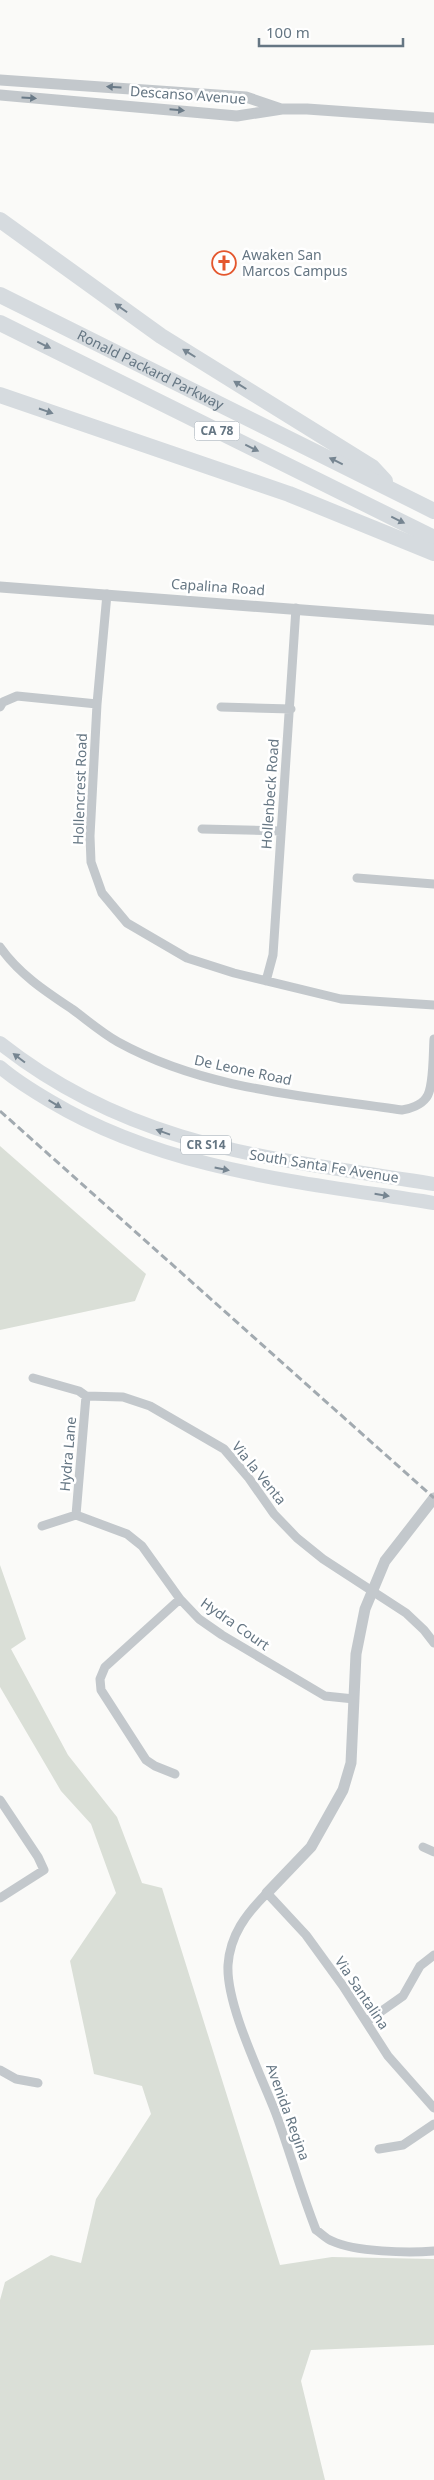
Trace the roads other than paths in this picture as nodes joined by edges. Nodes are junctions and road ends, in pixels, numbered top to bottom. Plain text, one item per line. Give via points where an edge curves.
1 (0, 80) edge
2 (0, 95) edge
3 (282, 109) junction
4 (434, 118) edge
5 (0, 220) edge
6 (0, 295) edge
7 (0, 324) edge
8 (0, 395) edge
9 (395, 492) junction
10 (434, 511) edge
11 (434, 538) edge
12 (434, 553) edge
13 (0, 587) edge
14 (107, 594) junction
15 (296, 608) junction
16 (434, 620) edge
17 (98, 704) junction
18 (0, 707) edge
19 (221, 707) dead end
20 (291, 709) junction
21 (202, 828) dead end
22 (281, 832) junction
23 (357, 878) dead end
24 (434, 884) edge
25 (0, 947) edge
26 (266, 981) junction
27 (434, 1004) edge
28 (434, 1039) edge
29 (0, 1043) edge
30 (0, 1067) edge
31 (434, 1184) edge
32 (434, 1203) edge
33 (34, 1378) dead end
34 (86, 1396) junction
35 (434, 1498) edge
36 (76, 1515) junction
37 (42, 1526) dead end
38 (372, 1592) junction
39 (180, 1599) junction
40 (434, 1643) edge
41 (354, 1699) junction
42 (175, 1774) dead end
43 (0, 1800) edge
44 (423, 1848) dead end
45 (434, 1852) edge
46 (267, 1893) junction
47 (0, 1898) edge
48 (434, 1955) edge
49 (366, 2022) junction
50 (0, 2070) edge
51 (38, 2083) dead end
52 (434, 2108) edge
53 (434, 2124) edge
54 (379, 2148) dead end
55 (434, 2251) edge

3 -> 1 street via 246,96
2 -> 3 street, Descanso Avenue via 237,116
3 - 4 street, Descanso Avenue
9 -> 5 highway via 372,467 162,336
9 -> 6 highway, Ronald Packard Parkway / CA 78
7 -> 11 highway, Ronald Packard Parkway / CA 78
8 -> 12 highway via 289,494
9 - 10 highway, Ronald Packard Parkway / CA 78
13 - 14 street, Capalina Road
14 - 15 street, Capalina Road
14 - 17 street, Hollencrest Road
15 - 16 street, Capalina Road
15 - 20 street, Hollenbeck Road
17 - 18 street via 17,696 3,702
17 - 26 street, Hollencrest Road via 90,836 92,862 102,893 127,923 145,936 187,958
19 - 20 street
20 - 22 street, Hollenbeck Road
21 - 22 street
22 - 26 street, Hollenbeck Road via 273,955
23 - 24 street
25 - 28 street, De Leone Road via 32,982 118,1042 182,1071 219,1082 402,1110 412,1108 427,1098
26 - 27 street, Hollencrest Road via 341,999
31 -> 29 main road, South Santa Fe Avenue / CR S14 via 254,1155 171,1135 96,1105 57,1083
30 -> 32 main road, South Santa Fe Avenue / CR S14 via 70,1113 151,1149 242,1173
33 - 34 street, Via la Venta
34 - 36 street, Hydra Lane
34 - 38 street, Via la Venta via 123,1397 150,1406 224,1449 274,1514 297,1538
35 - 38 street via 385,1561
36 - 37 street
36 - 39 street, Hydra Court via 127,1534 142,1546
38 - 40 street, Via la Venta via 406,1613
38 - 41 street via 365,1609 356,1654
39 - 41 street, Hydra Court via 199,1619 298,1682 325,1696
39 - 42 street via 105,1667 100,1679 101,1690 146,1760
41 - 46 street via 351,1763 343,1790 311,1847
43 - 47 street via 44,1870
44 - 45 street
46 - 49 street, Via Santalina via 306,1935
46 - 55 street, Avenida Regina via 240,1923 232,1943 228,1966 230,1988 316,2230 331,2241 353,2247
48 - 49 street via 420,1966 403,1996
49 - 52 street, Via Santalina via 388,2056
50 - 51 street via 16,2079
53 - 54 street via 403,2145

